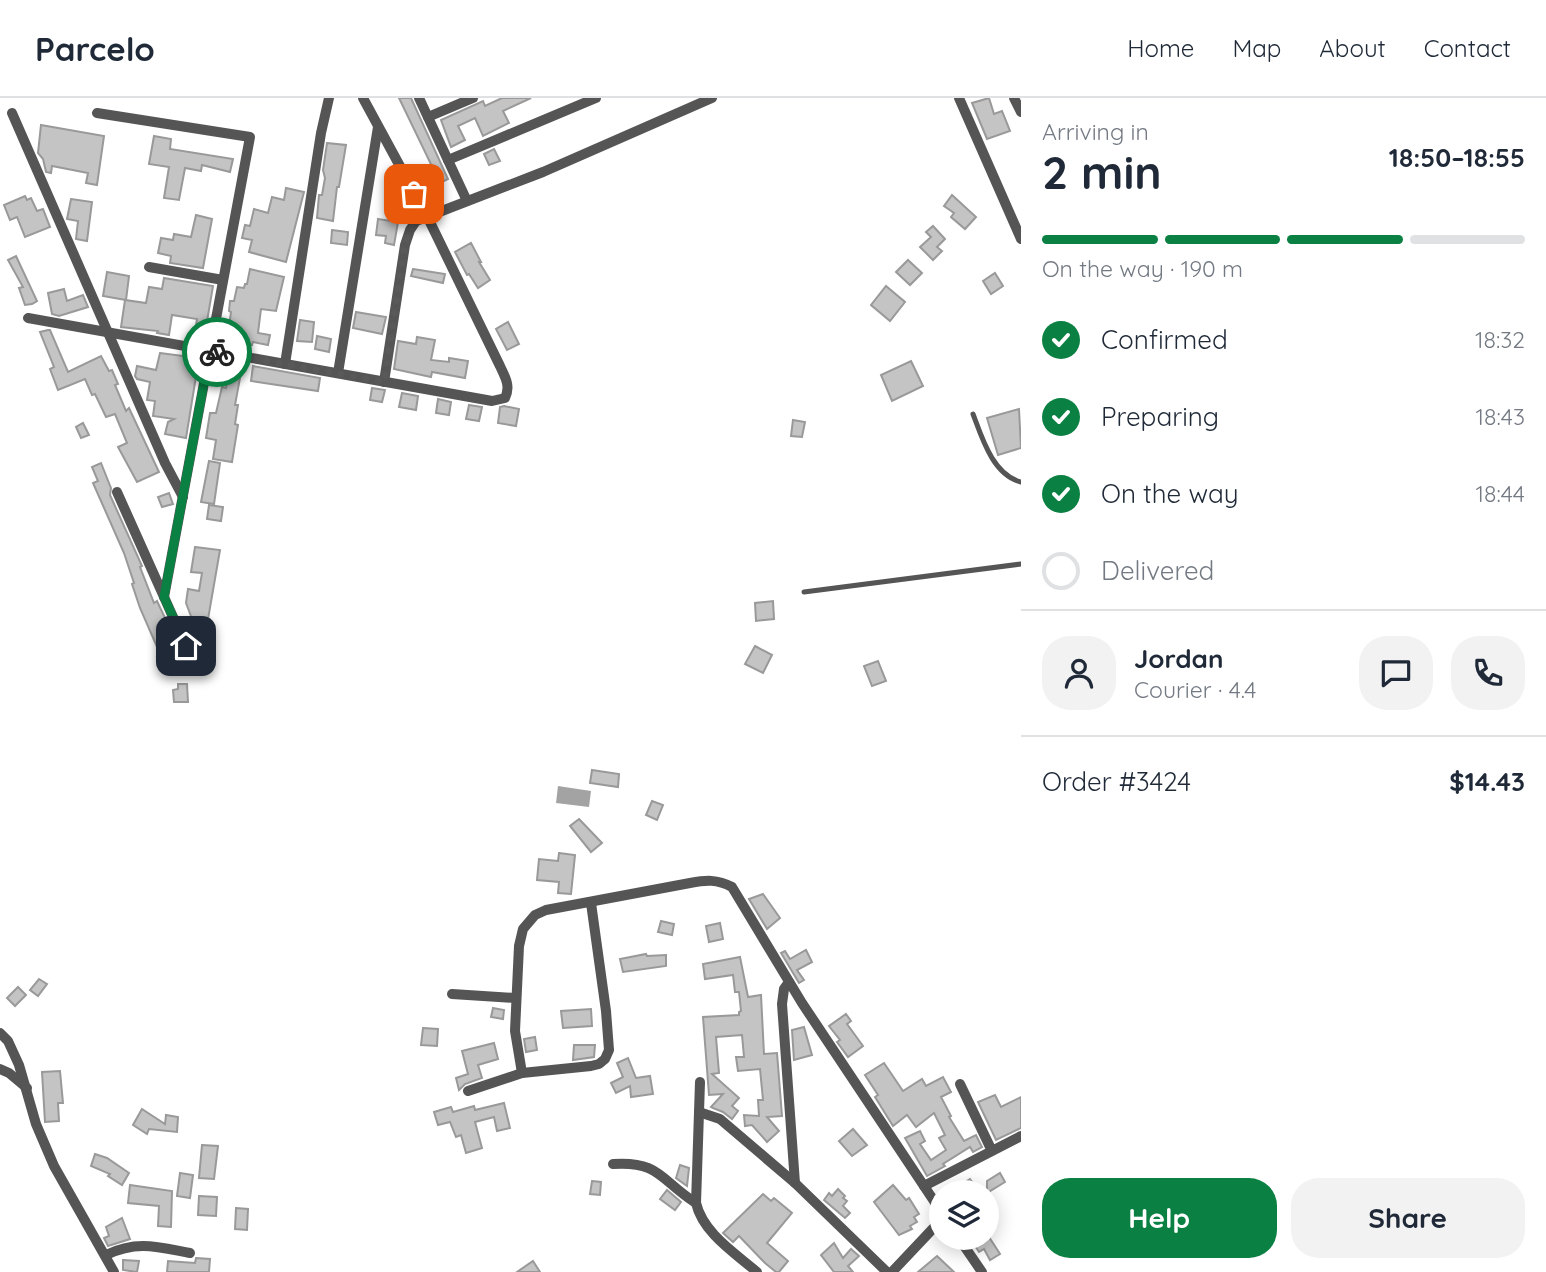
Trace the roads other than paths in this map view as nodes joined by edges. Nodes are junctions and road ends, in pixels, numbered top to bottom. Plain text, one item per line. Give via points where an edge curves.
1 (329, 98) edge
2 (363, 98) edge
3 (419, 98) edge
4 (474, 98) edge
5 (596, 98) edge
6 (675, 98) edge
7 (712, 98) edge
8 (959, 98) edge
9 (1014, 98) edge
10 (681, 111) junction
11 (1021, 112) edge
12 (12, 113) dead end
13 (97, 113) dead end
14 (428, 117) junction
15 (378, 127) junction
16 (448, 160) junction
17 (467, 201) junction
18 (426, 216) junction
19 (1021, 239) edge
20 (149, 267) dead end
21 (223, 280) junction
22 (28, 318) dead end
23 (109, 332) junction
24 (210, 351) junction
25 (285, 364) junction
26 (338, 373) junction
27 (384, 382) junction
28 (973, 414) dead end
29 (1021, 482) edge
30 (117, 492) dead end
31 (183, 497) junction
32 (1021, 564) edge
33 (804, 592) dead end
34 (164, 597) junction
35 (186, 646) dead end
36 (591, 903) junction
37 (789, 982) junction
38 (452, 994) dead end
39 (515, 998) junction
40 (802, 1003) junction
41 (782, 1004) junction
42 (0, 1033) edge
43 (0, 1069) edge
44 (522, 1073) junction
45 (700, 1082) dead end
46 (960, 1084) dead end
47 (27, 1088) junction
48 (468, 1091) dead end
49 (699, 1112) junction
50 (1021, 1136) edge
51 (991, 1149) junction
52 (613, 1164) dead end
53 (795, 1183) junction
54 (924, 1186) junction
55 (929, 1194) edge
56 (695, 1203) junction
57 (929, 1232) edge
58 (967, 1250) edge
59 (190, 1253) dead end
60 (106, 1255) junction
61 (114, 1272) edge
62 (757, 1272) edge
63 (889, 1272) edge
64 (982, 1272) edge

1 - 25 street
2 - 15 street
3 - 14 street
4 - 14 street
5 - 16 street
6 - 10 street
7 - 10 street
8 - 19 street
9 - 11 street
10 - 17 street
12 - 23 street
13 - 21 street via 250,137
14 - 16 street
15 - 18 street
15 - 26 street
16 - 17 street
17 - 18 street
18 - 27 street via 416,221 405,245
18 - 27 street via 508,382 508,392 505,398 492,401
20 - 21 street
21 - 24 street
22 - 23 street
23 - 24 street
23 - 31 street
24 - 25 street
24 - 31 street
25 - 26 street
26 - 27 street
28 - 29 lane via 999,469
30 - 34 street
31 - 34 street
32 - 33 lane
34 - 35 street
36 - 37 street via 721,881 732,887
36 - 39 street via 547,910 535,915 523,929
36 - 44 street via 609,1050 599,1064
37 - 40 street
37 - 41 street
38 - 39 street
39 - 44 street via 514,1031
40 - 41 street
40 - 54 street
41 - 53 street
42 - 47 street via 8,1041
43 - 47 street
44 - 48 street
45 - 49 street
46 - 51 street
47 - 60 street via 54,1166
49 - 53 street via 720,1119
49 - 56 street
50 - 51 street
51 - 54 street
52 - 56 street via 651,1167
53 - 63 street
54 - 55 street
56 - 62 street via 707,1227
57 - 63 street
58 - 64 street
59 - 60 street via 134,1245
60 - 61 street

